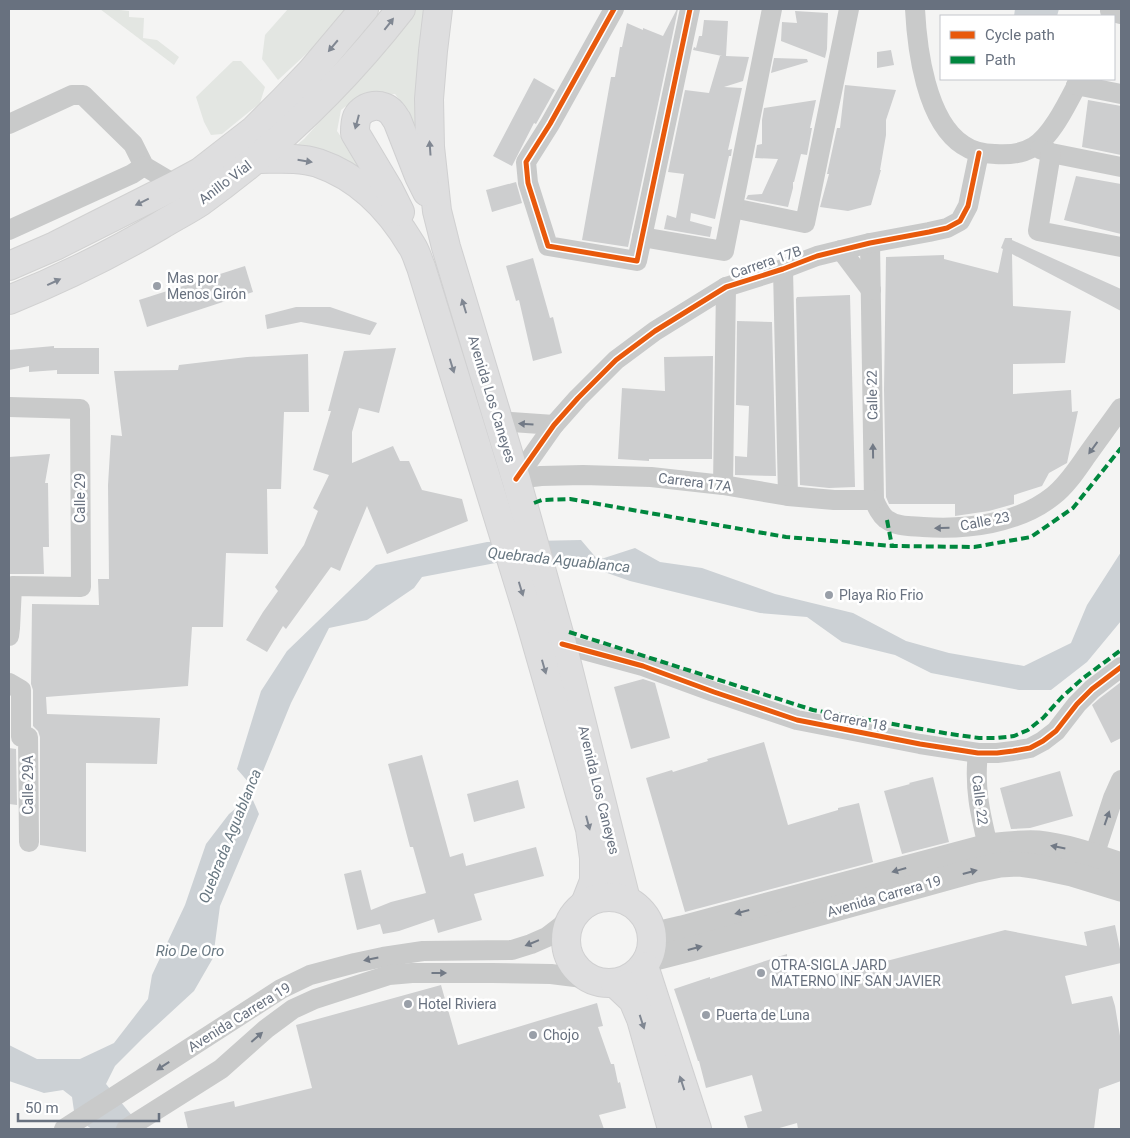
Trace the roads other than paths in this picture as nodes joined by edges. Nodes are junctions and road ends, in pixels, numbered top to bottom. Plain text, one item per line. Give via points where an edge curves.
1 (364, 9) edge
2 (401, 9) edge
3 (438, 9) edge
4 (614, 9) edge
5 (772, 9) edge
6 (849, 9) edge
7 (915, 9) edge
8 (686, 10) edge
9 (1078, 82) edge
10 (1121, 94) edge
11 (9, 124) edge
12 (1043, 150) junction
13 (979, 153) junction
14 (257, 159) junction
15 (144, 166) junction
16 (1121, 167) edge
17 (176, 185) junction
18 (732, 208) junction
19 (437, 211) junction
20 (9, 230) edge
21 (642, 237) junction
22 (870, 243) junction
23 (413, 247) junction
24 (1121, 247) edge
25 (841, 250) junction
26 (9, 266) edge
27 (783, 269) junction
28 (726, 288) junction
29 (871, 290) junction
30 (9, 300) edge
31 (9, 407) edge
32 (1121, 408) edge
33 (499, 422) junction
34 (554, 426) junction
35 (516, 479) junction
36 (723, 485) junction
37 (788, 496) junction
38 (874, 500) junction
39 (542, 617) junction
40 (9, 636) edge
41 (562, 644) junction
42 (1121, 667) edge
43 (9, 683) edge
44 (978, 754) junction
45 (1121, 780) edge
46 (29, 842) dead end
47 (988, 846) junction
48 (1094, 856) junction
49 (1121, 865) edge
50 (1121, 889) edge
51 (626, 900) junction
52 (579, 911) junction
53 (648, 953) junction
54 (603, 981) junction
55 (64, 1129) edge
56 (126, 1129) edge
57 (672, 1129) edge
58 (697, 1129) edge

1 -> 17 main road, Anillo Víal via 311,72 254,130 200,172
14 -> 2 main road, Anillo Víal via 336,84
19 -> 3 main road, Avenida Los Caneyes via 429,98
4 - 21 street via 526,162 528,183 548,246 637,262
5 - 18 street
6 - 18 street via 805,223
7 - 13 street via 920,60 936,112 962,145
8 - 21 street
9 - 10 street
9 - 12 street via 1048,133
11 - 15 street via 72,95 83,95 132,144
12 - 13 street
12 - 16 street
12 - 24 street via 1038,231
13 - 22 street, Carrera 17B via 968,206 960,220 947,228
14 -> 23 main road, Avenida Los Caneyes via 317,163 343,174 378,200
30 -> 14 main road, Anillo Víal via 51,283 140,238 199,202
15 - 17 street
15 - 20 street
17 -> 26 main road, Anillo Víal
18 - 21 street via 724,251
19 -> 23 main road via 392,113 385,107 376,106 363,111 357,117 355,133 389,190
33 -> 19 main road, Avenida Los Caneyes
22 - 25 street, Carrera 17B
22 - 29 street, Calle 22
23 -> 39 main road, Avenida Los Caneyes via 502,526
25 - 27 street, Carrera 17B
25 - 29 street
27 - 28 street, Carrera 17B
27 - 37 street
28 - 34 street, Carrera 17B via 655,331 616,360
28 - 36 street
38 -> 29 street, Calle 22
31 - 40 street, Calle 29 via 80,409 80,587 12,586
32 -> 38 street, Calle 23 via 1074,474 1054,495 1004,520 972,527 901,526 887,520
34 -> 33 street
33 - 35 main road, Avenida Los Caneyes
34 - 35 street, Carrera 17B
35 - 36 street, Carrera 17A via 583,475 651,477
35 - 39 main road, Avenida Los Caneyes via 528,520
36 - 37 street, Carrera 17A
37 - 38 street, Carrera 17A
39 - 41 main road, Avenida Los Caneyes
39 -> 52 main road, Avenida Los Caneyes via 594,858 594,881
41 - 44 street, Carrera 18 via 643,666 797,720
41 - 51 main road, Avenida Los Caneyes
42 - 44 street, Carrera 18 via 1092,689 1056,732 1044,741 1030,748
43 - 46 street, Calle 29A via 21,690 21,737 28,737
44 - 47 street, Calle 22 via 976,788
48 -> 45 street
48 -> 47 street, Avenida Carrera 19 via 1038,843
47 -> 53 street, Avenida Carrera 19 via 682,928
48 - 49 street, Avenida Carrera 19
53 -> 50 street, Avenida Carrera 19 via 691,950 1000,865 1039,867
51 - 52 main road via 605,897
51 - 53 main road via 639,908 648,920
52 - 54 main road via 568,928 568,952 581,972
52 -> 55 street, Avenida Carrera 19 via 547,937 512,950 423,951 355,962 310,975 281,988
53 - 54 main road via 632,977 624,981
58 -> 53 main road
56 -> 54 street, Avenida Carrera 19 via 221,1069 293,1009 315,998 389,975 551,974
54 -> 57 main road via 633,1000

